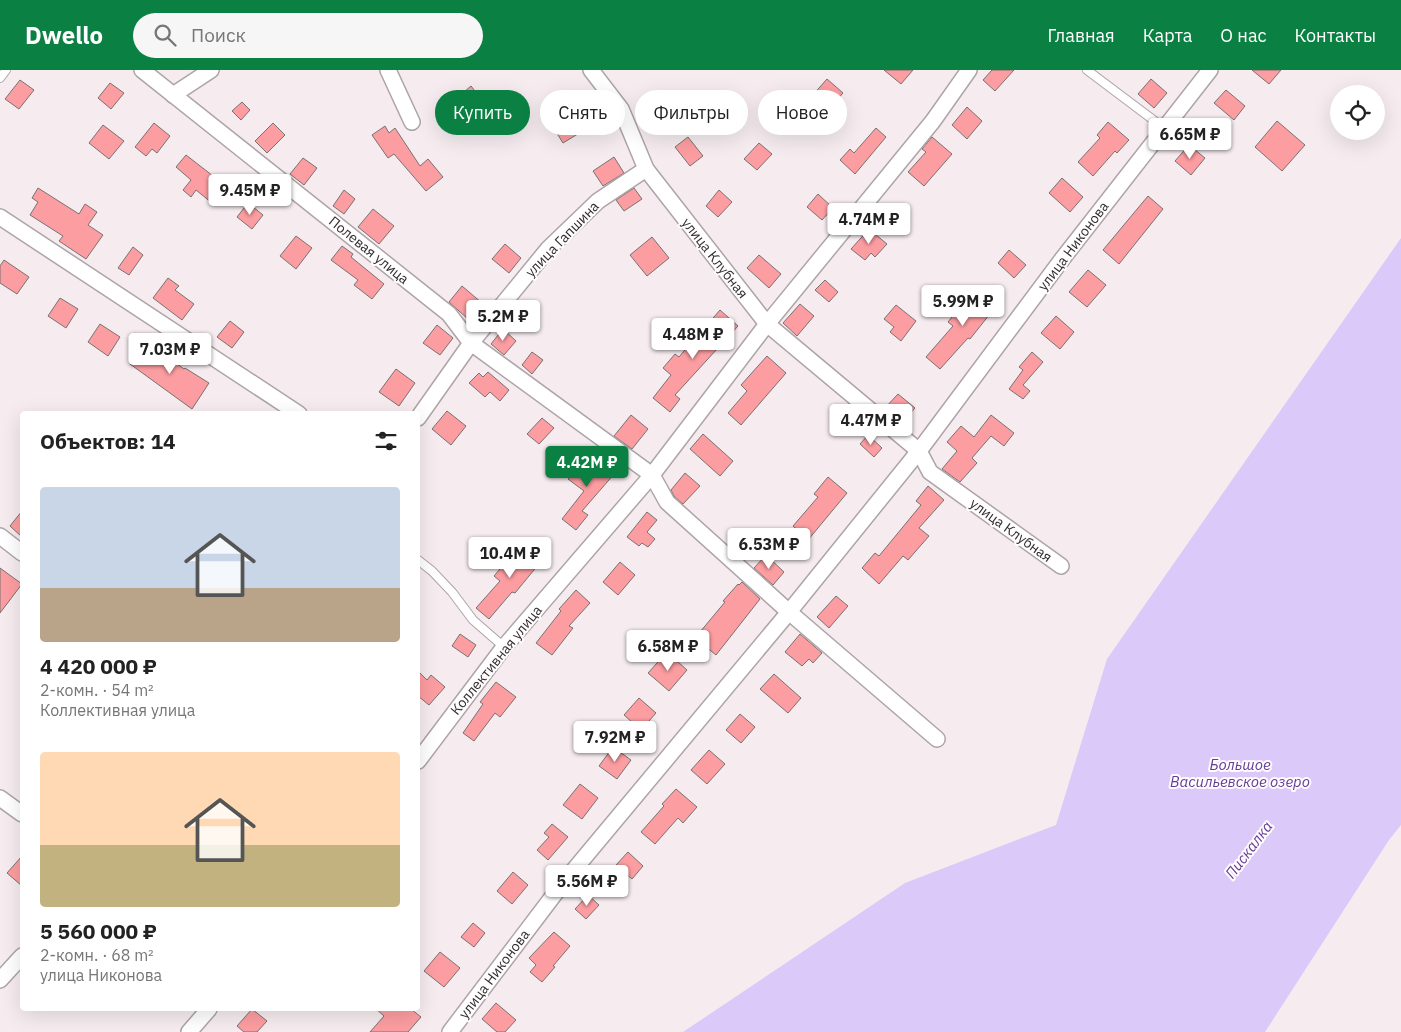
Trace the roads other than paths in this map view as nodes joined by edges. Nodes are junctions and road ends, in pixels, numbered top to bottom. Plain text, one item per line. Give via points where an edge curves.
1 (6, 70) edge
2 (142, 70) edge
3 (211, 70) edge
4 (388, 70) edge
5 (591, 70) edge
6 (969, 70) edge
7 (1086, 70) edge
8 (1210, 70) edge
9 (0, 78) edge
10 (173, 96) junction
11 (412, 122) dead end
12 (1164, 128) junction
13 (646, 169) junction
14 (0, 217) edge
15 (767, 324) junction
16 (471, 342) junction
17 (294, 411) edge
18 (420, 415) edge
19 (919, 451) junction
20 (652, 475) junction
21 (0, 536) edge
22 (20, 551) edge
23 (420, 562) edge
24 (1061, 566) dead end
25 (788, 612) junction
26 (504, 647) junction
27 (937, 739) dead end
28 (420, 757) edge
29 (0, 798) edge
30 (20, 813) edge
31 (20, 958) edge
32 (0, 980) edge
33 (207, 1011) edge
34 (189, 1032) edge
35 (450, 1032) edge

1 - 9 lane
2 - 10 street, Полевая улица
3 - 10 street
4 - 11 street
5 - 13 street, улица Клубная via 621,109
6 - 15 street, Коллективная улица via 933,122
7 - 12 lane
8 - 12 street, улица Никонова
10 - 16 street, Полевая улица via 449,314
12 - 19 street, улица Никонова
13 - 15 street, улица Клубная
13 - 16 street, улица Гапшина via 598,201 548,249
14 - 17 street
15 - 19 street, улица Клубная
15 - 20 street, Коллективная улица
16 - 18 street, улица Гапшина
16 - 20 street, Полевая улица
19 - 24 street, улица Клубная via 930,472
19 - 25 street, улица Никонова
20 - 25 street via 666,502
20 - 26 street, Коллективная улица
21 - 22 street
23 - 26 lane via 452,592 473,620
25 - 27 street
25 - 35 street, улица Никонова via 563,883
26 - 28 street, Коллективная улица
29 - 30 street
31 - 32 street
33 - 34 street

